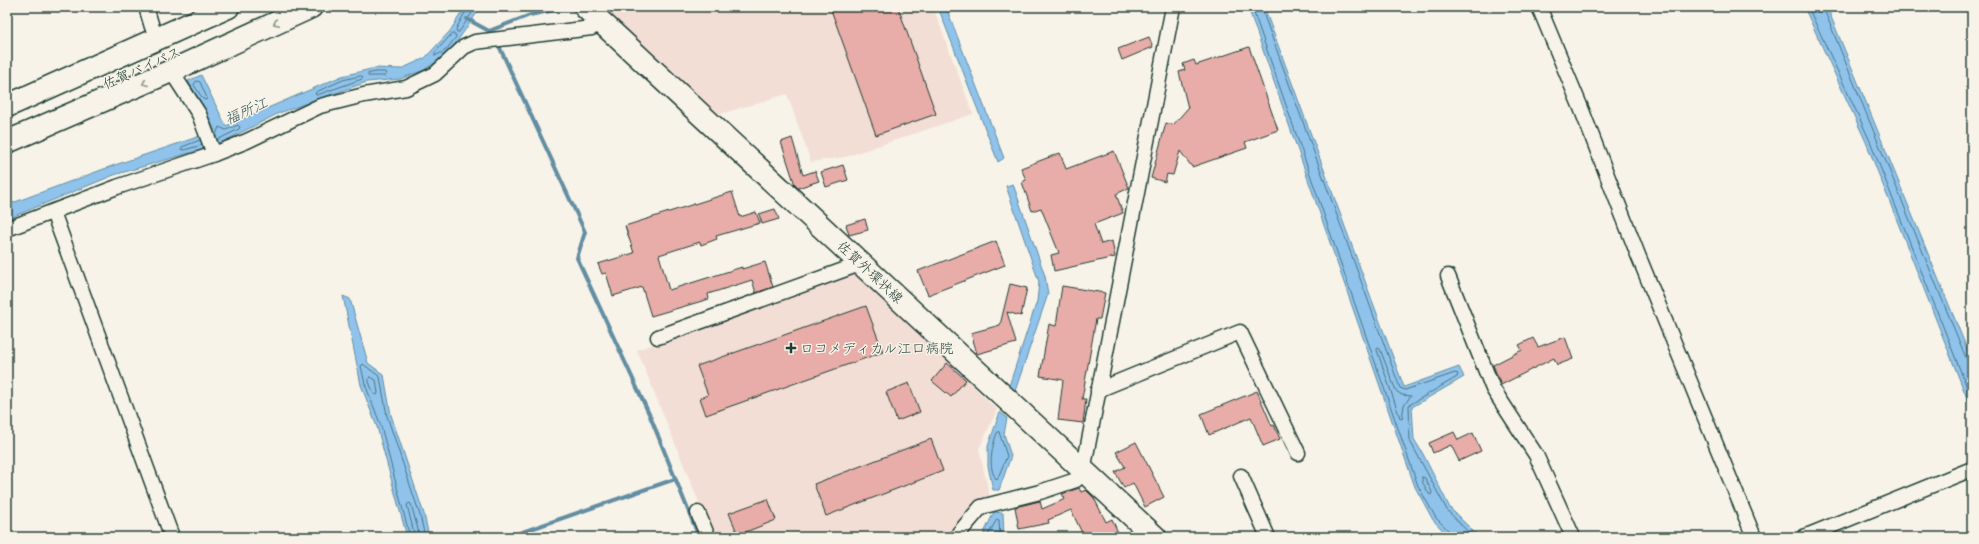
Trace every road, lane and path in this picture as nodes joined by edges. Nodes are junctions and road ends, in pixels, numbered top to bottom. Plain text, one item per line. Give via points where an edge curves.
1 (196, 7) edge
2 (228, 7) edge
3 (277, 7) edge
4 (311, 7) edge
5 (1173, 7) edge
6 (1539, 7) edge
7 (593, 14) edge
8 (149, 17) edge
9 (171, 71) junction
10 (7, 91) edge
11 (7, 106) edge
12 (7, 128) edge
13 (7, 142) edge
14 (214, 154) junction
15 (53, 212) junction
16 (7, 229) edge
17 (860, 264) junction
18 (1448, 276) dead end
19 (658, 337) dead end
20 (1098, 390) junction
21 (1298, 453) dead end
22 (1972, 469) edge
23 (1083, 471) junction
24 (1241, 476) dead end
25 (698, 512) dead end
26 (172, 537) edge
27 (708, 537) edge
28 (957, 537) edge
29 (1156, 537) edge
30 (1268, 537) edge
31 (1573, 537) edge
32 (1754, 537) edge
33 (1804, 537) edge

1 - 8 main road
2 - 11 main road, 佐賀バイパス
3 - 12 main road, 佐賀バイパス
4 -> 9 main road
5 - 20 street
6 - 32 street
7 - 14 street via 592,28 475,42 464,47 423,82 320,106
7 - 17 main road, 佐賀外環状線
8 - 10 main road
9 -> 13 main road
9 - 14 street via 200,114
14 - 15 street
15 - 16 street
15 - 26 street
17 - 19 street
17 - 23 main road, 佐賀外環状線
18 - 31 street via 1493,389 1536,455
20 - 21 street via 1240,332
20 - 23 street
22 - 33 street
23 - 28 street via 1076,480 981,507
23 - 29 main road, 佐賀外環状線
24 - 30 street
25 - 27 street

